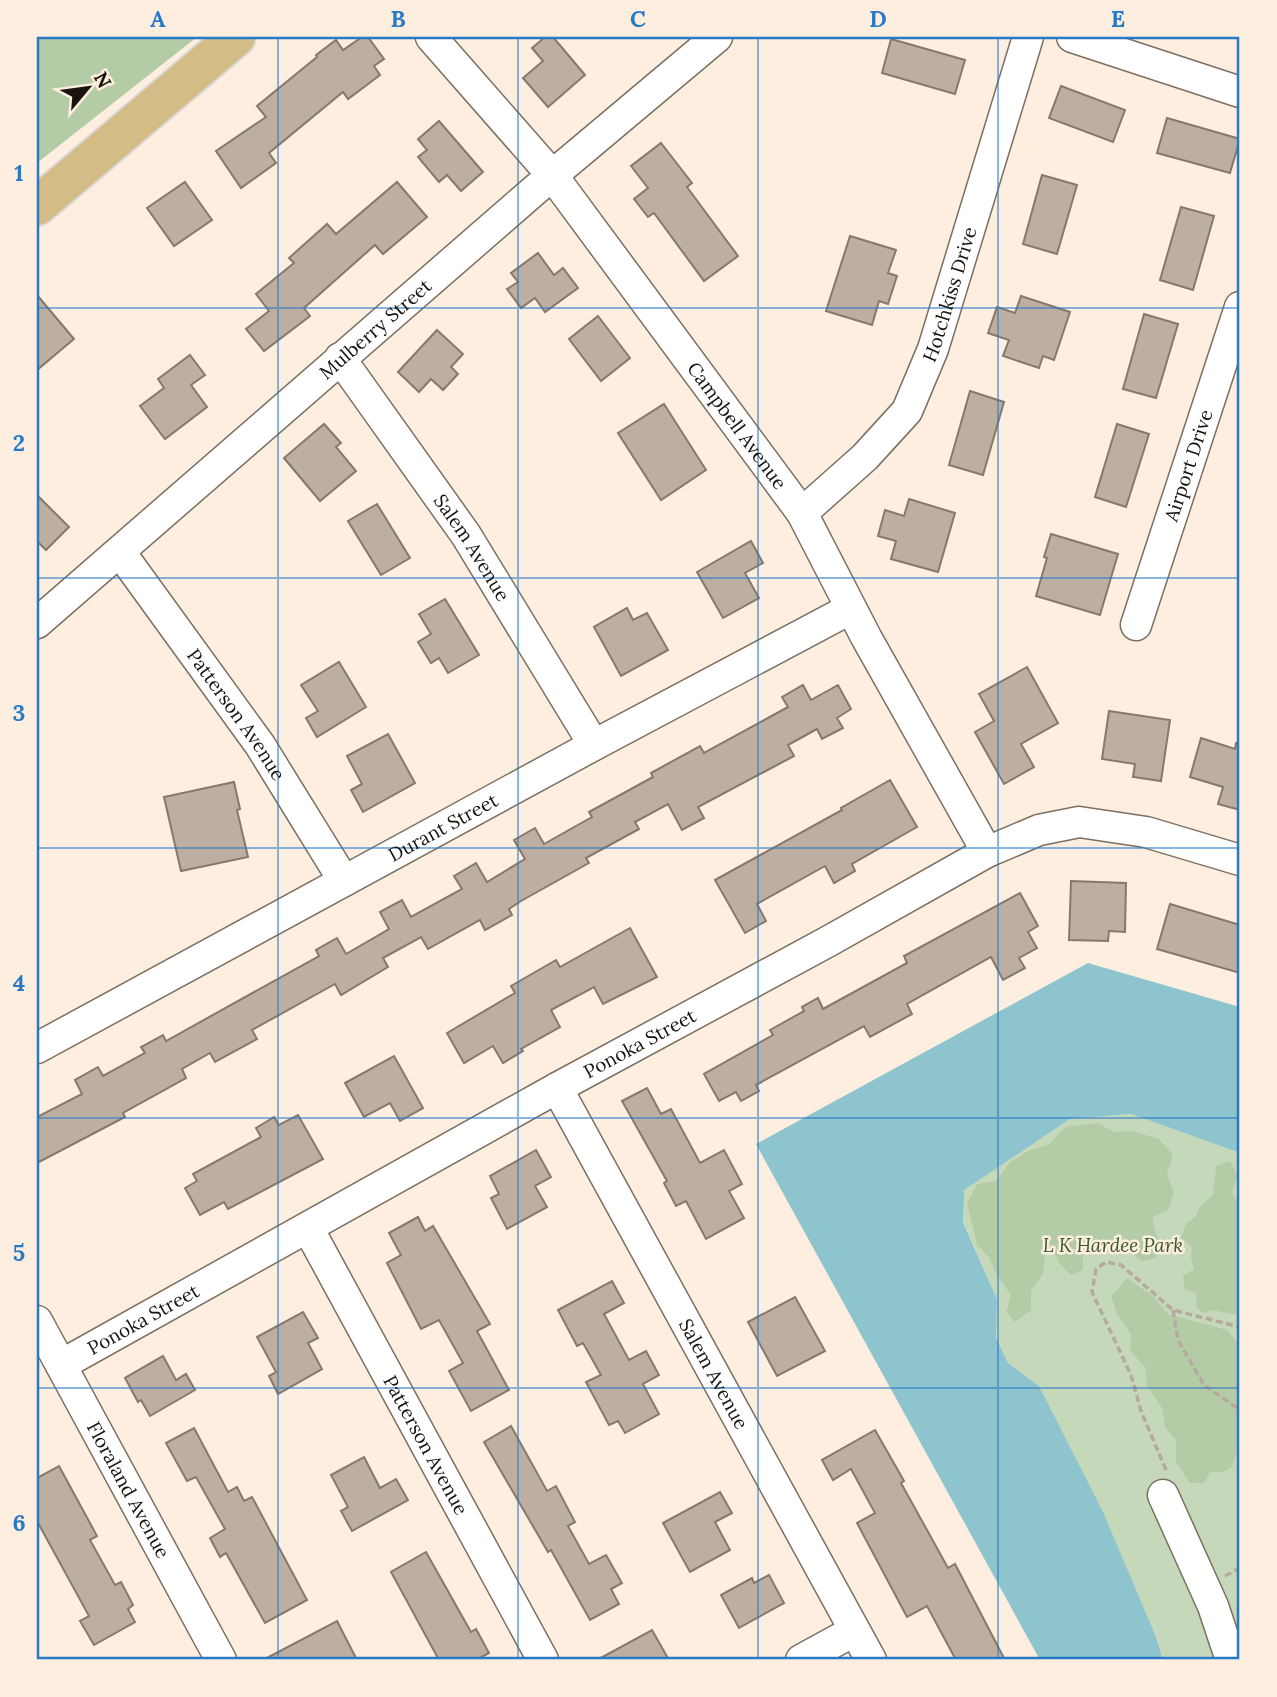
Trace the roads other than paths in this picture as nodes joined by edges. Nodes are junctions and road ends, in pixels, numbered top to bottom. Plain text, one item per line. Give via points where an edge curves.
1 (236, 37) edge
2 (430, 37) edge
3 (717, 37) edge
4 (1028, 37) edge
5 (1072, 37) edge
6 (1240, 92) edge
7 (552, 175) junction
8 (37, 206) edge
9 (1240, 307) edge
10 (340, 358) junction
11 (802, 513) junction
12 (120, 552) junction
13 (850, 608) junction
14 (37, 623) edge
15 (1136, 625) dead end
16 (594, 744) junction
17 (987, 852) junction
18 (1240, 860) edge
19 (344, 881) junction
20 (37, 1048) edge
21 (557, 1088) junction
22 (308, 1228) junction
23 (37, 1321) edge
24 (61, 1365) junction
25 (1165, 1483) road end
26 (854, 1631) junction
27 (221, 1660) edge
28 (543, 1660) edge
29 (801, 1660) edge
30 (871, 1660) edge
31 (1231, 1660) edge

1 - 8 main road
2 - 7 street, Campbell Avenue
3 - 7 street, Mulberry Street
4 - 11 street, Hotchkiss Drive via 933,349 907,411 865,457
5 - 6 street
7 - 10 street, Mulberry Street
7 - 11 street, Campbell Avenue
9 - 15 street, Airport Drive
10 - 12 street, Mulberry Street
10 - 16 street, Salem Avenue via 466,536
11 - 13 street, Campbell Avenue
12 - 14 street, Mulberry Street
12 - 19 street, Patterson Avenue via 260,745
13 - 16 street, Durant Street
13 - 17 street, Campbell Avenue
16 - 19 street, Durant Street
17 - 18 street, Ponoka Street via 1039,830 1079,822 1146,832
17 - 21 street, Ponoka Street
19 - 20 street, Durant Street
21 - 22 street, Ponoka Street
21 - 26 street, Salem Avenue
22 - 24 street, Ponoka Street
22 - 28 street, Patterson Avenue
23 - 24 street, Floraland Avenue
24 - 27 street, Floraland Avenue
25 - 31 street
26 - 29 street
26 - 30 street, Salem Avenue

